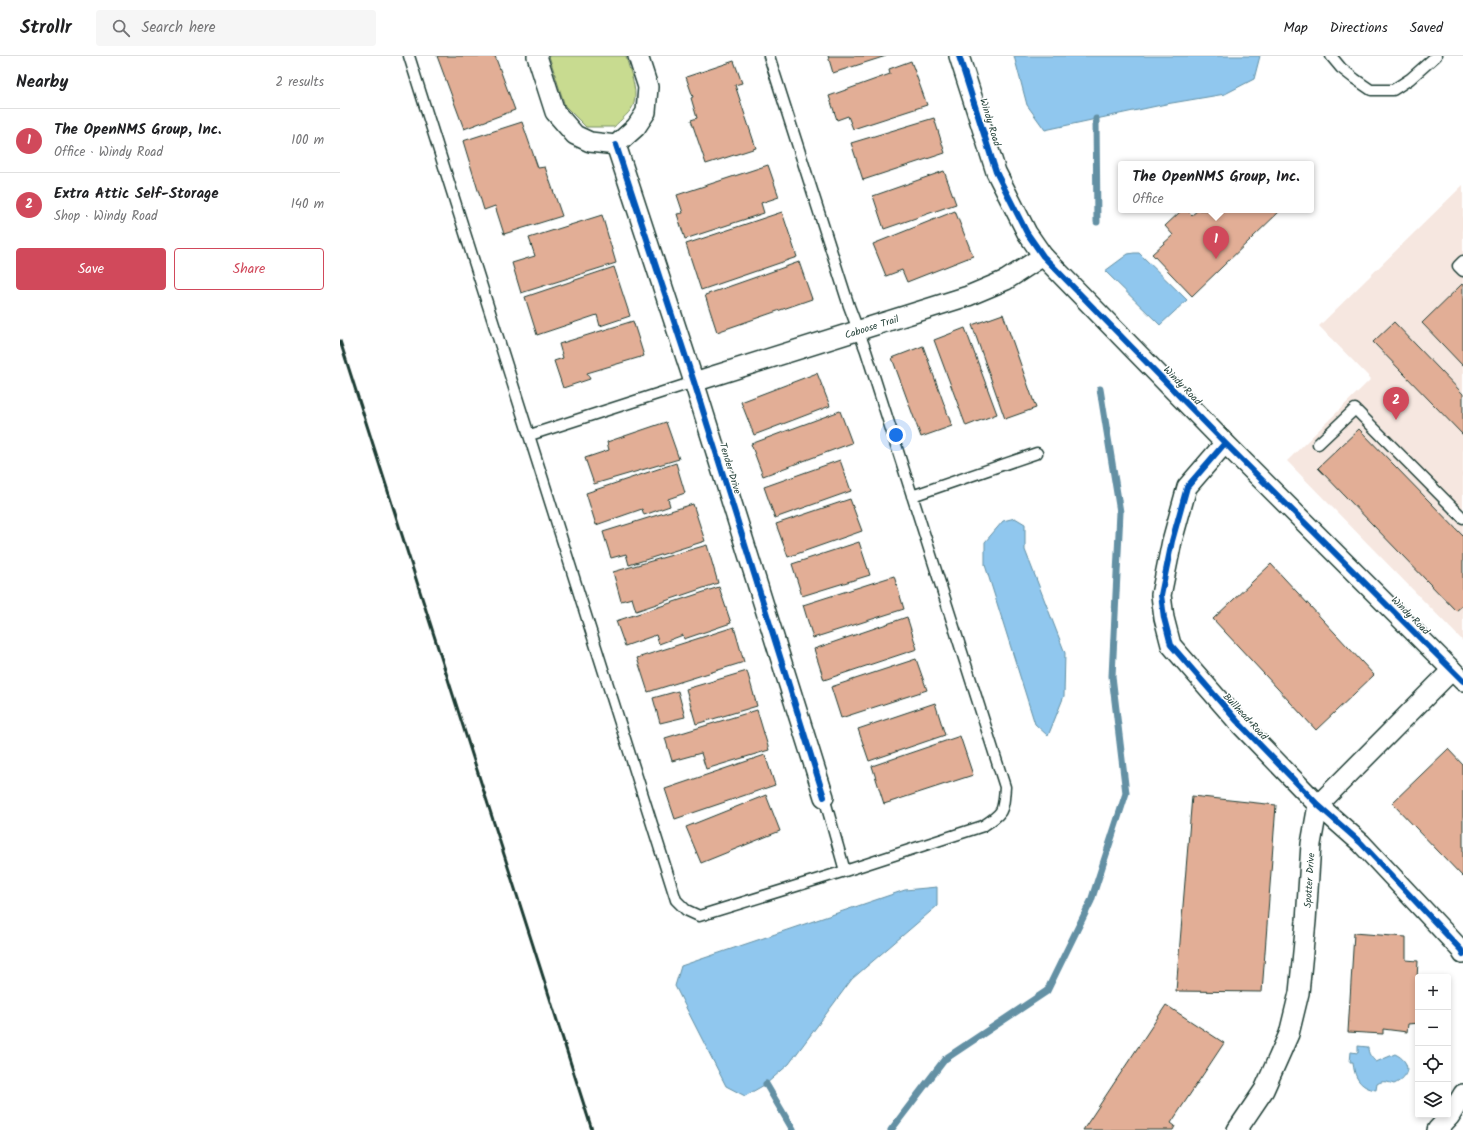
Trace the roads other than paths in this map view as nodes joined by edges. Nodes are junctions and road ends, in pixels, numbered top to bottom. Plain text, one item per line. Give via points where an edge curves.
1 (409, 56) edge
2 (537, 56) edge
3 (638, 56) edge
4 (769, 56) edge
5 (959, 56) edge
6 (1331, 56) edge
7 (1436, 56) edge
8 (616, 145) junction
9 (1043, 256) junction
10 (857, 331) junction
11 (694, 382) junction
12 (530, 435) junction
13 (1225, 443) junction
14 (1318, 444) dead end
15 (1036, 453) dead end
16 (912, 496) junction
17 (1463, 518) edge
18 (1458, 676) edge
19 (824, 798) joint
20 (1318, 806) junction
21 (845, 871) junction
22 (1463, 954) edge
23 (1463, 1094) edge
24 (1237, 1130) edge
25 (1437, 1130) edge

1 - 12 lane
2 - 8 street via 555,112 575,135 590,142
3 - 8 street via 648,87 646,112 636,127
4 - 10 lane
5 - 9 street, Windy Road via 996,172 1027,233
6 - 7 lane via 1341,68 1371,90 1392,90 1410,79
8 - 11 street, Tender Drive
9 - 10 street, Caboose Trail via 1006,280 968,296
9 - 13 street, Windy Road
10 - 11 street, Caboose Trail
10 - 16 lane via 866,351
11 - 12 lane
11 - 19 street, Tender Drive
12 - 21 lane via 676,900 686,910 699,916
13 - 18 street, Windy Road
13 - 20 street, Bullhead Road via 1187,487 1172,541 1161,595 1171,646 1237,721
14 - 17 lane via 1355,409
15 - 16 lane
16 - 21 lane via 1005,788 1003,810 983,826
18 - 20 street
19 - 21 lane
20 - 22 street, Bullhead Road via 1361,843
20 - 24 street, Spotter Drive via 1311,844 1299,993 1289,1034 1264,1090
23 - 25 street via 1450,1116

